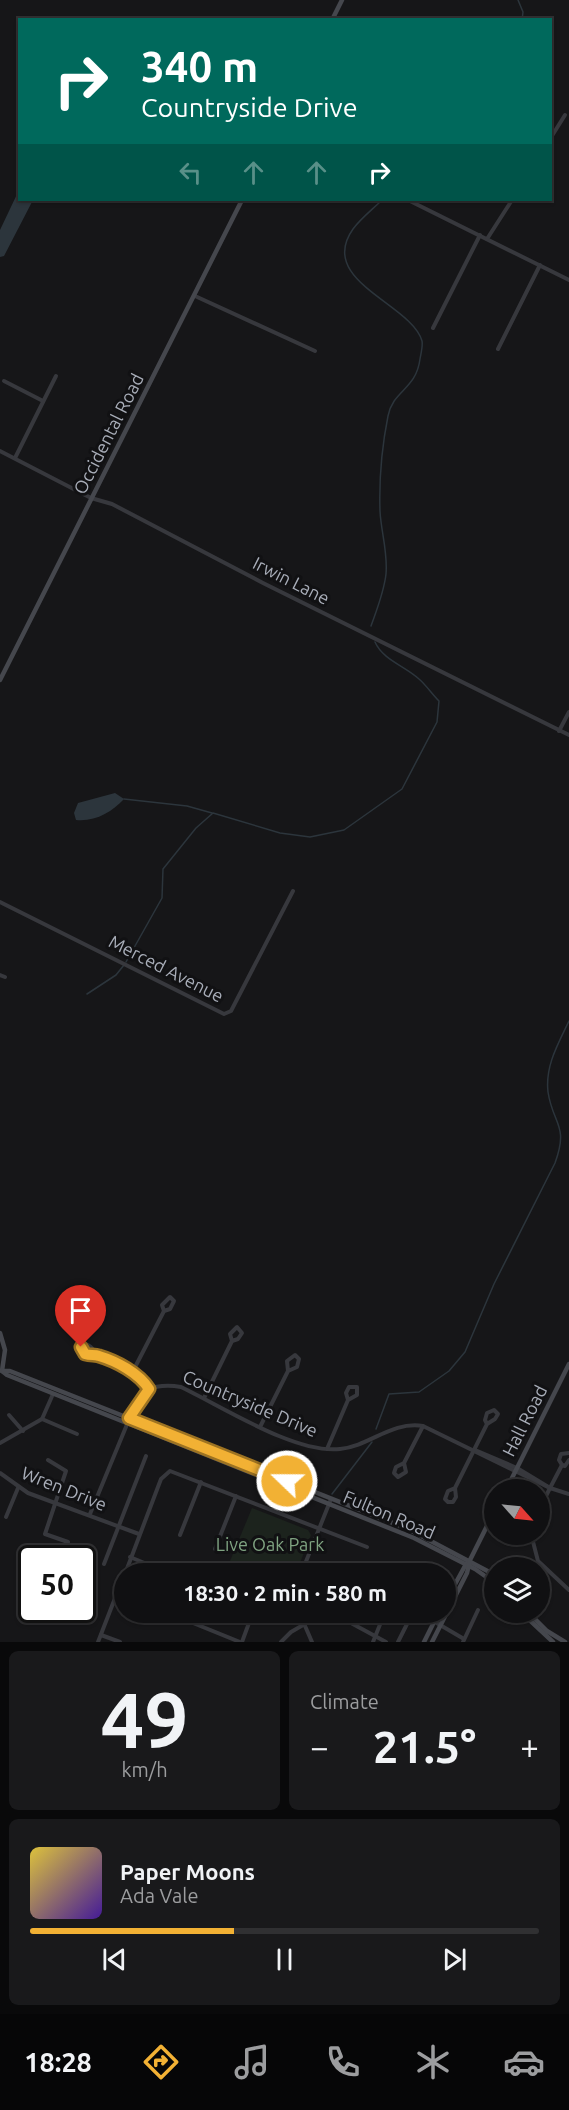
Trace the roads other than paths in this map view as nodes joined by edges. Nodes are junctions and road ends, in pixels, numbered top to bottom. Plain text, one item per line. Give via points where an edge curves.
1 (342, 0) edge
2 (333, 18) edge
3 (566, 115) dead end
4 (552, 136) edge
5 (242, 201) edge
6 (410, 201) edge
7 (511, 201) edge
8 (480, 235) junction
9 (488, 239) junction
10 (540, 265) junction
11 (569, 280) edge
12 (195, 296) junction
13 (433, 328) dead end
14 (498, 349) dead end
15 (315, 351) dead end
16 (56, 376) dead end
17 (4, 381) dead end
18 (43, 401) junction
19 (0, 451) edge
20 (15, 458) junction
21 (91, 498) junction
22 (0, 680) edge
23 (569, 712) edge
24 (559, 731) junction
25 (569, 735) edge
26 (293, 891) dead end
27 (0, 902) edge
28 (164, 1311) dead end
29 (0, 1333) edge
30 (232, 1341) dead end
31 (96, 1354) dead end
32 (569, 1364) edge
33 (1, 1370) edge
34 (288, 1371) dead end
35 (132, 1373) junction
36 (0, 1377) edge
37 (149, 1389) junction
38 (53, 1394) junction
39 (204, 1398) junction
40 (348, 1400) dead end
41 (9, 1415) dead end
42 (42, 1419) junction
43 (128, 1420) junction
44 (487, 1424) dead end
45 (423, 1426) junction
46 (260, 1427) junction
47 (23, 1431) junction
48 (77, 1434) dead end
49 (0, 1443) edge
50 (327, 1449) junction
51 (474, 1450) junction
52 (569, 1453) edge
53 (146, 1456) dead end
54 (48, 1460) dead end
55 (569, 1461) edge
56 (404, 1463) dead end
57 (562, 1465) junction
58 (516, 1470) junction
59 (0, 1473) edge
60 (512, 1479) edge
61 (533, 1479) edge
62 (201, 1482) junction
63 (18, 1488) junction
64 (455, 1488) dead end
65 (550, 1488) joint
66 (569, 1494) edge
67 (236, 1496) junction
68 (330, 1501) junction
69 (54, 1503) junction
70 (90, 1514) junction
71 (6, 1517) dead end
72 (120, 1526) junction
73 (319, 1529) junction
74 (484, 1532) edge
75 (139, 1534) junction
76 (180, 1535) dead end
77 (68, 1542) dead end
78 (534, 1545) edge
79 (366, 1547) dead end
80 (215, 1549) dead end
81 (130, 1557) junction
82 (128, 1563) edge
83 (144, 1563) edge
84 (305, 1563) edge
85 (104, 1564) dead end
86 (468, 1564) junction
87 (484, 1571) edge
88 (484, 1575) edge
89 (456, 1584) edge
90 (569, 1590) edge
91 (114, 1603) edge
92 (478, 1610) dead end
93 (194, 1623) edge
94 (249, 1623) edge
95 (351, 1623) edge
96 (381, 1623) edge
97 (408, 1623) edge
98 (434, 1623) edge
99 (437, 1623) edge
100 (533, 1623) edge
101 (539, 1623) edge
102 (303, 1625) joint
103 (440, 1625) junction
104 (101, 1635) junction
105 (376, 1636) junction
106 (463, 1640) edge
107 (98, 1642) edge
108 (120, 1642) edge
109 (241, 1642) edge
110 (281, 1642) edge
111 (312, 1642) edge
112 (373, 1642) edge
113 (386, 1642) edge
114 (398, 1642) edge
115 (424, 1642) edge
116 (432, 1642) edge
117 (553, 1642) edge
118 (565, 1642) edge

1 - 2 main road
3 - 4 street
5 - 12 main road, Occidental Road
6 - 8 street
7 - 9 street
8 - 9 street
8 - 13 street
9 - 10 street
10 - 11 street
10 - 14 street
12 - 15 street
12 - 21 main road, Occidental Road
16 - 18 street
17 - 18 street
18 - 20 street
19 - 20 street, Irwin Lane
20 - 21 street, Irwin Lane
21 - 22 main road, Occidental Road
21 - 24 street, Irwin Lane via 112,504
23 - 24 street
24 - 25 street, Irwin Lane
26 - 27 street, Merced Avenue via 231,1011 224,1014
28 - 35 street
29 - 33 main road via 5,1353
30 - 39 street
31 - 35 street
32 - 58 main road, Hall Road
33 - 36 street
33 - 38 main road, Fulton Road
33 - 43 main road, Fulton Road
34 - 46 street
35 - 37 street
37 - 39 street, Countryside Drive via 167,1384
37 - 43 street via 136,1402
38 - 42 street
38 - 43 main road, Fulton Road
39 - 46 street, Countryside Drive
40 - 50 street
41 - 47 street
42 - 47 street
42 - 48 street
43 - 68 main road, Fulton Road
43 - 70 street
44 - 51 street
45 - 50 street, Countryside Drive via 391,1428 353,1447
45 - 51 street, Countryside Drive
45 - 56 street
46 - 50 street, Countryside Drive via 306,1446
47 - 49 street
51 - 58 street, Countryside Drive
51 - 64 street
52 - 57 street via 561,1454
53 - 72 street, Wren Drive
54 - 69 street via 66,1471
55 - 57 street
57 - 65 street
58 - 60 main road, Hall Road
58 - 61 street, Countryside Drive
59 - 63 street, Wren Drive
62 - 67 street
62 - 75 street via 168,1471 161,1479
62 - 76 street
63 - 69 street, Wren Drive
63 - 71 street
65 - 66 street, Countryside Drive
67 - 73 street
67 - 80 street
68 - 73 street
68 - 86 main road, Fulton Road
69 - 70 street, Wren Drive
69 - 77 street via 45,1534
70 - 72 street, Wren Drive
72 - 75 street, Wren Drive
72 - 85 street, Wren Drive
73 - 79 street
73 - 84 street
74 - 86 main road
75 - 81 street
78 - 90 street via 538,1561
81 - 82 street
81 - 83 street
86 - 87 main road, Fulton Road
86 - 88 main road, Fulton Road
86 - 89 main road
86 - 103 main road
91 - 104 street
92 - 106 street
93 - 109 street
94 - 109 street
95 - 105 street
96 - 105 street
97 - 114 street
98 - 115 main road
99 - 103 street
100 - 117 main road
101 - 118 main road
102 - 110 street
102 - 111 street
103 - 106 street
103 - 116 main road
104 - 107 street
104 - 108 street
105 - 112 street
105 - 113 street

